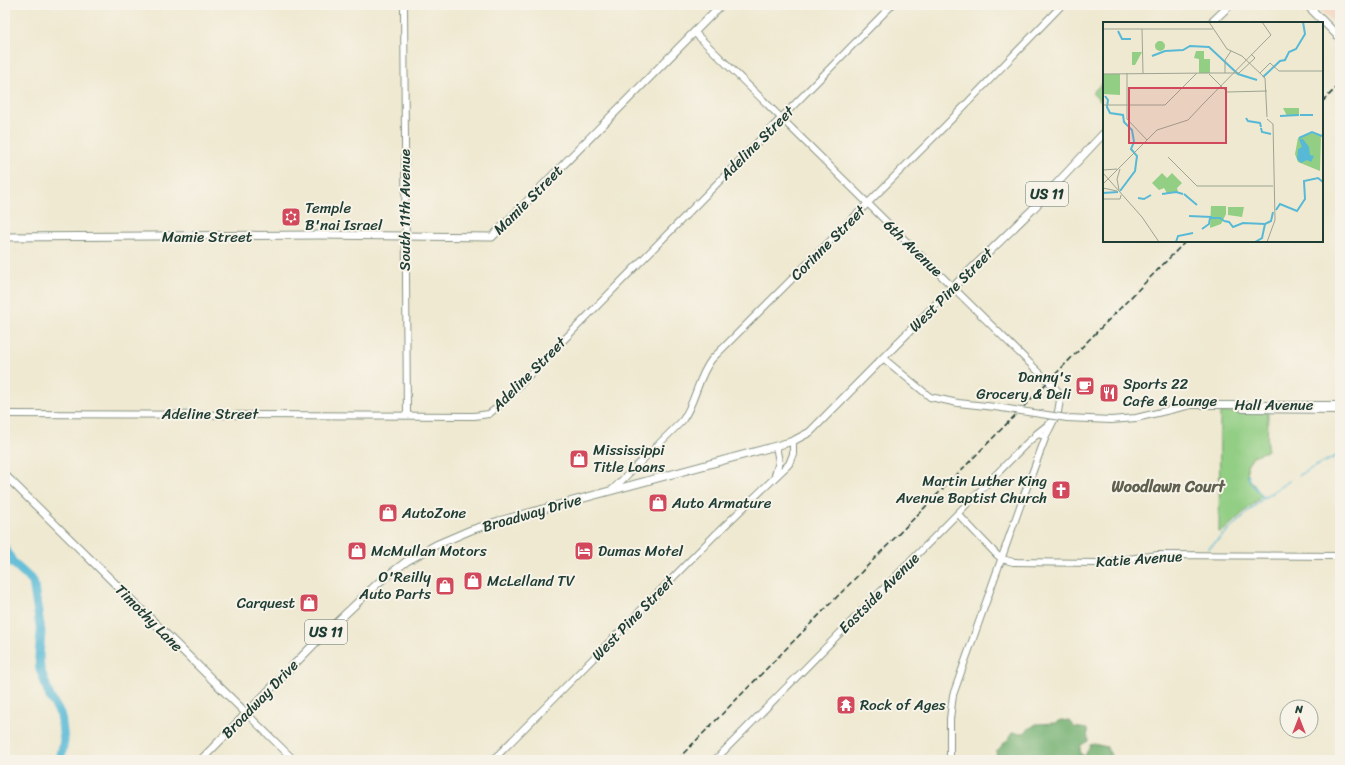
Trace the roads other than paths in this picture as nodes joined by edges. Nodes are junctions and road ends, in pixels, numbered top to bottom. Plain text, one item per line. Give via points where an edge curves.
1 (404, 5) edge
2 (721, 5) edge
3 (892, 5) edge
4 (1062, 5) edge
5 (1230, 5) edge
6 (1307, 5) edge
7 (1212, 22) edge
8 (694, 32) junction
9 (1340, 38) edge
10 (781, 119) junction
11 (1103, 135) edge
12 (868, 204) junction
13 (405, 236) junction
14 (5, 237) edge
15 (953, 287) junction
16 (884, 358) junction
17 (1340, 405) edge
18 (1185, 407) junction
19 (1340, 410) edge
20 (5, 414) edge
21 (407, 414) junction
22 (1054, 420) junction
23 (1046, 436) junction
24 (1033, 437) junction
25 (793, 441) junction
26 (776, 446) junction
27 (5, 475) edge
28 (774, 477) junction
29 (611, 491) junction
30 (958, 514) junction
31 (1340, 556) edge
32 (1002, 559) junction
33 (246, 713) junction
34 (201, 760) edge
35 (294, 760) edge
36 (493, 760) edge
37 (715, 760) edge
38 (950, 760) edge

1 - 13 street, South 11th Avenue
2 - 8 main road, Mamie Street
3 - 10 street, Adeline Street
4 - 12 street, Corinne Street
5 - 7 main road
6 - 9 main road
8 - 10 street, 6th Avenue
8 - 13 main road, Mamie Street via 492,237
10 - 12 street, 6th Avenue
10 - 21 street, Adeline Street via 496,410 481,416
11 - 15 main road, West Pine Street / US 11 via 1032,210
12 - 15 street, 6th Avenue
12 - 29 street, Corinne Street via 712,359 702,373 690,408 682,422
13 - 14 main road, Mamie Street
13 - 21 street, South 11th Avenue
15 - 16 main road, West Pine Street / US 11
15 - 22 street, 6th Avenue via 1057,390 1060,400
16 - 18 street, Hall Avenue, bridge via 930,397 958,403 1067,418 1112,420 1136,418
16 - 25 main road, West Pine Street / US 11 via 814,429
17 - 18 street, Hall Avenue
18 - 19 street, Hall Avenue
20 - 21 street, Adeline Street
22 - 23 street
22 - 24 street, Eastside Avenue
23 - 24 street via 1038,434
23 - 32 street
24 - 30 street, Eastside Avenue
25 - 26 main road, West Pine Street / US 11
25 - 28 street, West Pine Street via 791,460
26 - 28 street via 779,462
26 - 29 main road, Broadway Drive / US 11
27 - 33 main road, Timothy Lane
28 - 36 street, West Pine Street
29 - 33 main road, Broadway Drive / US 11 via 484,526 447,540 407,561 357,601
30 - 32 street
30 - 37 street, Eastside Avenue
31 - 32 street, Katie Avenue via 1158,555 1098,563 1013,562
32 - 38 street via 953,695
33 - 34 main road, Broadway Drive / US 11
33 - 35 street, Timothy Lane

